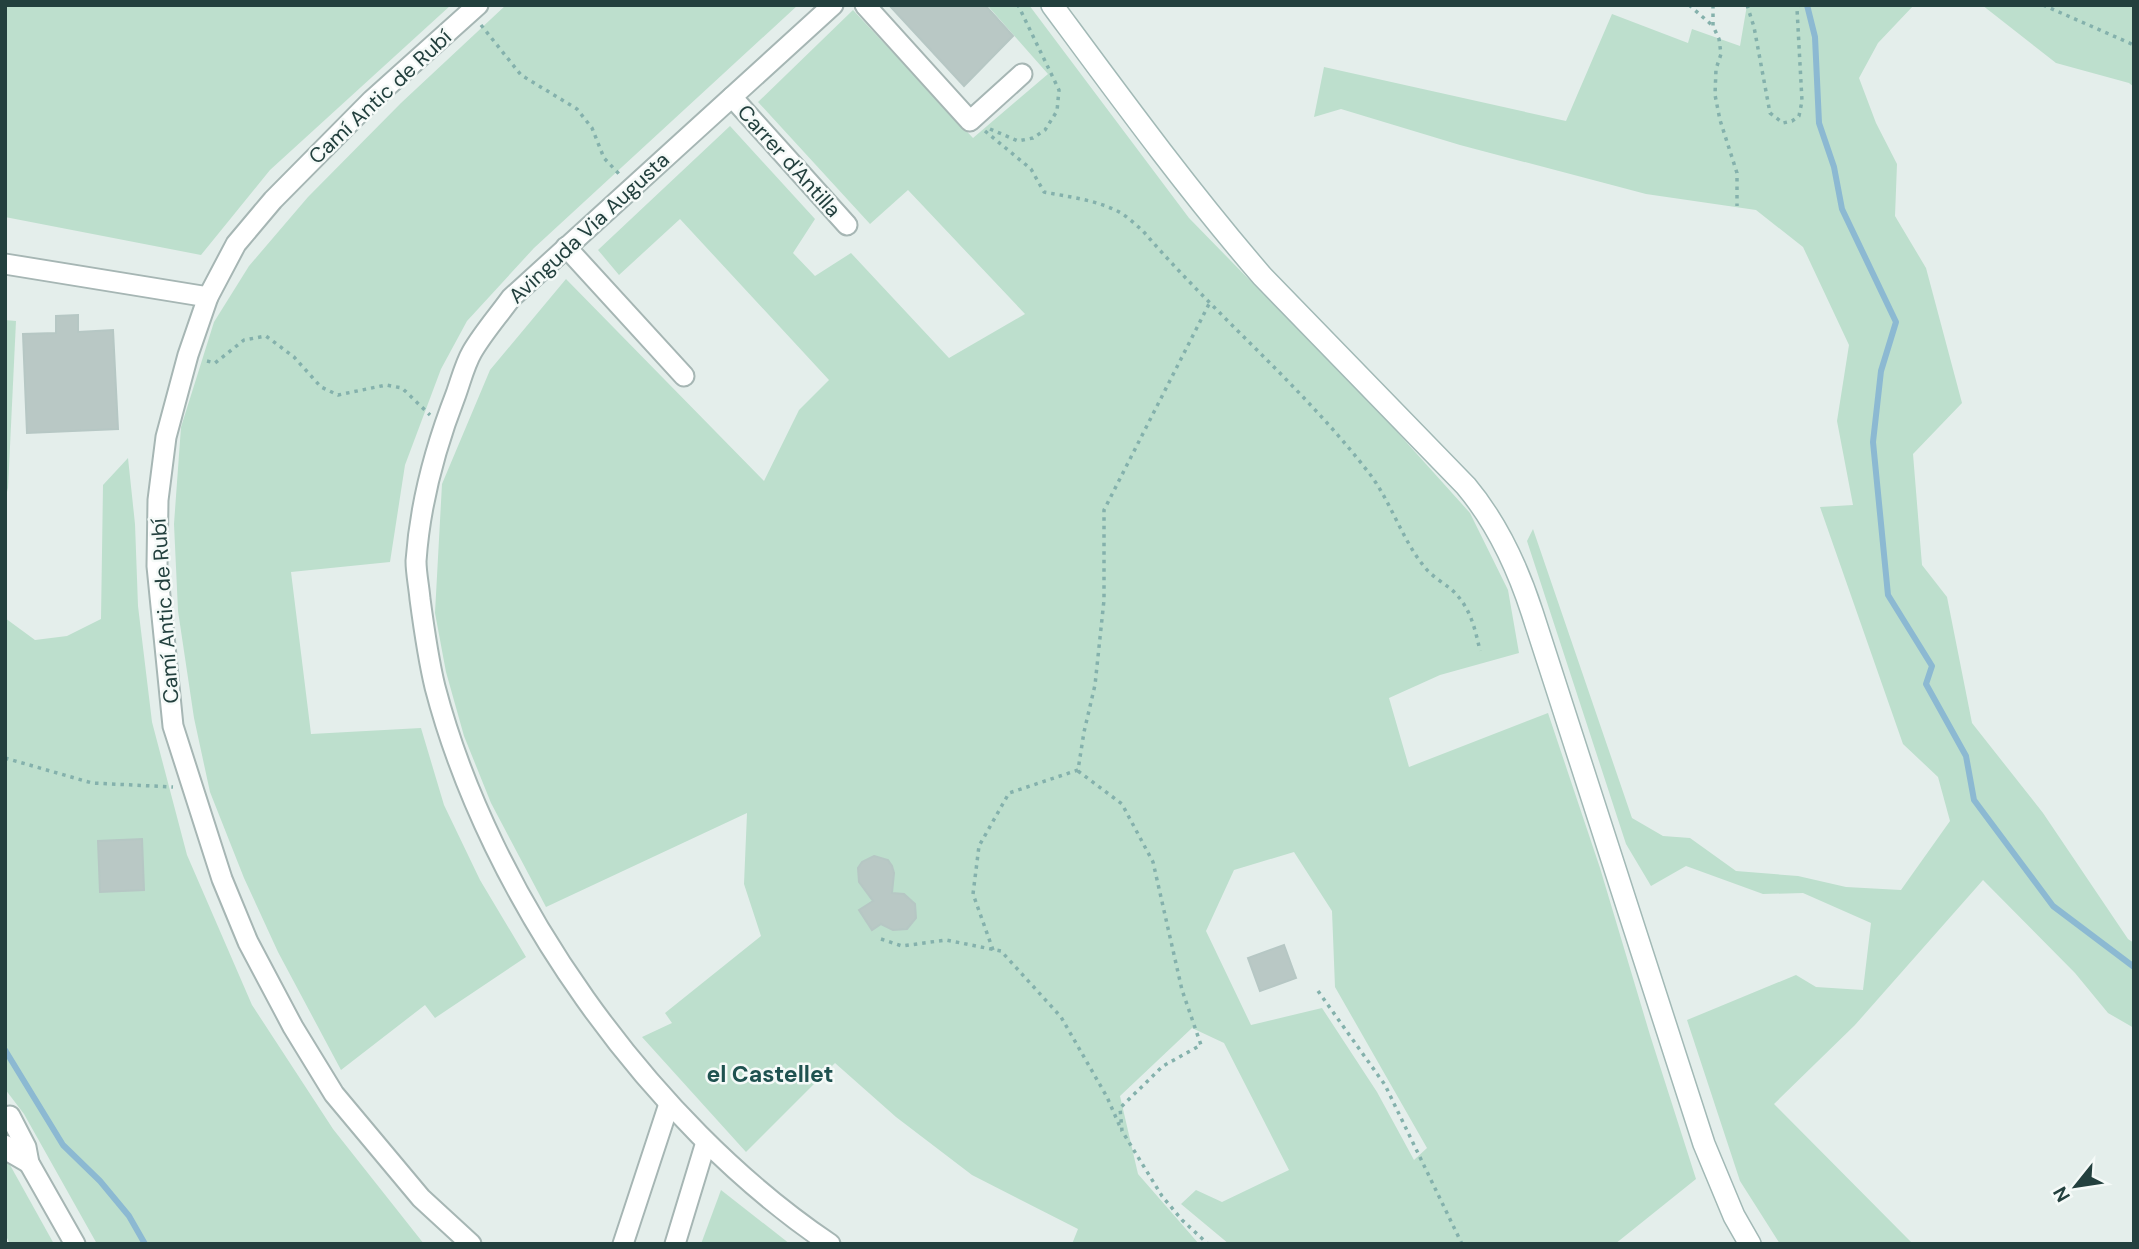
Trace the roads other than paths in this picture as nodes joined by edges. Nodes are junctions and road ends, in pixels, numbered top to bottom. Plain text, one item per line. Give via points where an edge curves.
1 (833, 5) edge
2 (865, 5) edge
3 (1052, 5) edge
4 (474, 9) edge
5 (1022, 74) dead end
6 (733, 97) junction
7 (846, 225) dead end
8 (566, 247) junction
9 (5, 264) edge
10 (208, 297) junction
11 (684, 376) dead end
12 (669, 1104) junction
13 (7, 1115) edge
14 (706, 1142) junction
15 (5, 1145) edge
16 (29, 1163) junction
17 (75, 1244) edge
18 (471, 1244) edge
19 (623, 1244) edge
20 (675, 1244) edge
21 (830, 1244) edge
22 (1750, 1244) edge

1 - 6 street, Avinguda Via Augusta
2 - 5 street via 970,121
3 - 22 main road via 1240,251 1466,486 1501,537 1532,612 1704,1144
4 - 10 street, Camí Antic de Rubí via 372,100 273,200 236,244
6 - 7 street, Carrer d'Antilla
6 - 8 street, Avinguda Via Augusta
8 - 11 street
8 - 12 street, Avinguda Via Augusta via 511,298 471,354 443,427 425,492 416,563 426,651 446,727 476,806 519,891 547,941 606,1026
9 - 10 street
10 - 18 street, Camí Antic de Rubí via 166,437 158,500 157,566 173,726 222,879 248,943 293,1027 334,1094 421,1198
12 - 14 street, Avinguda Via Augusta
12 - 19 street
13 - 16 street via 26,1147
14 - 20 street
14 - 21 street, Avinguda Via Augusta
15 - 16 street
16 - 17 street

